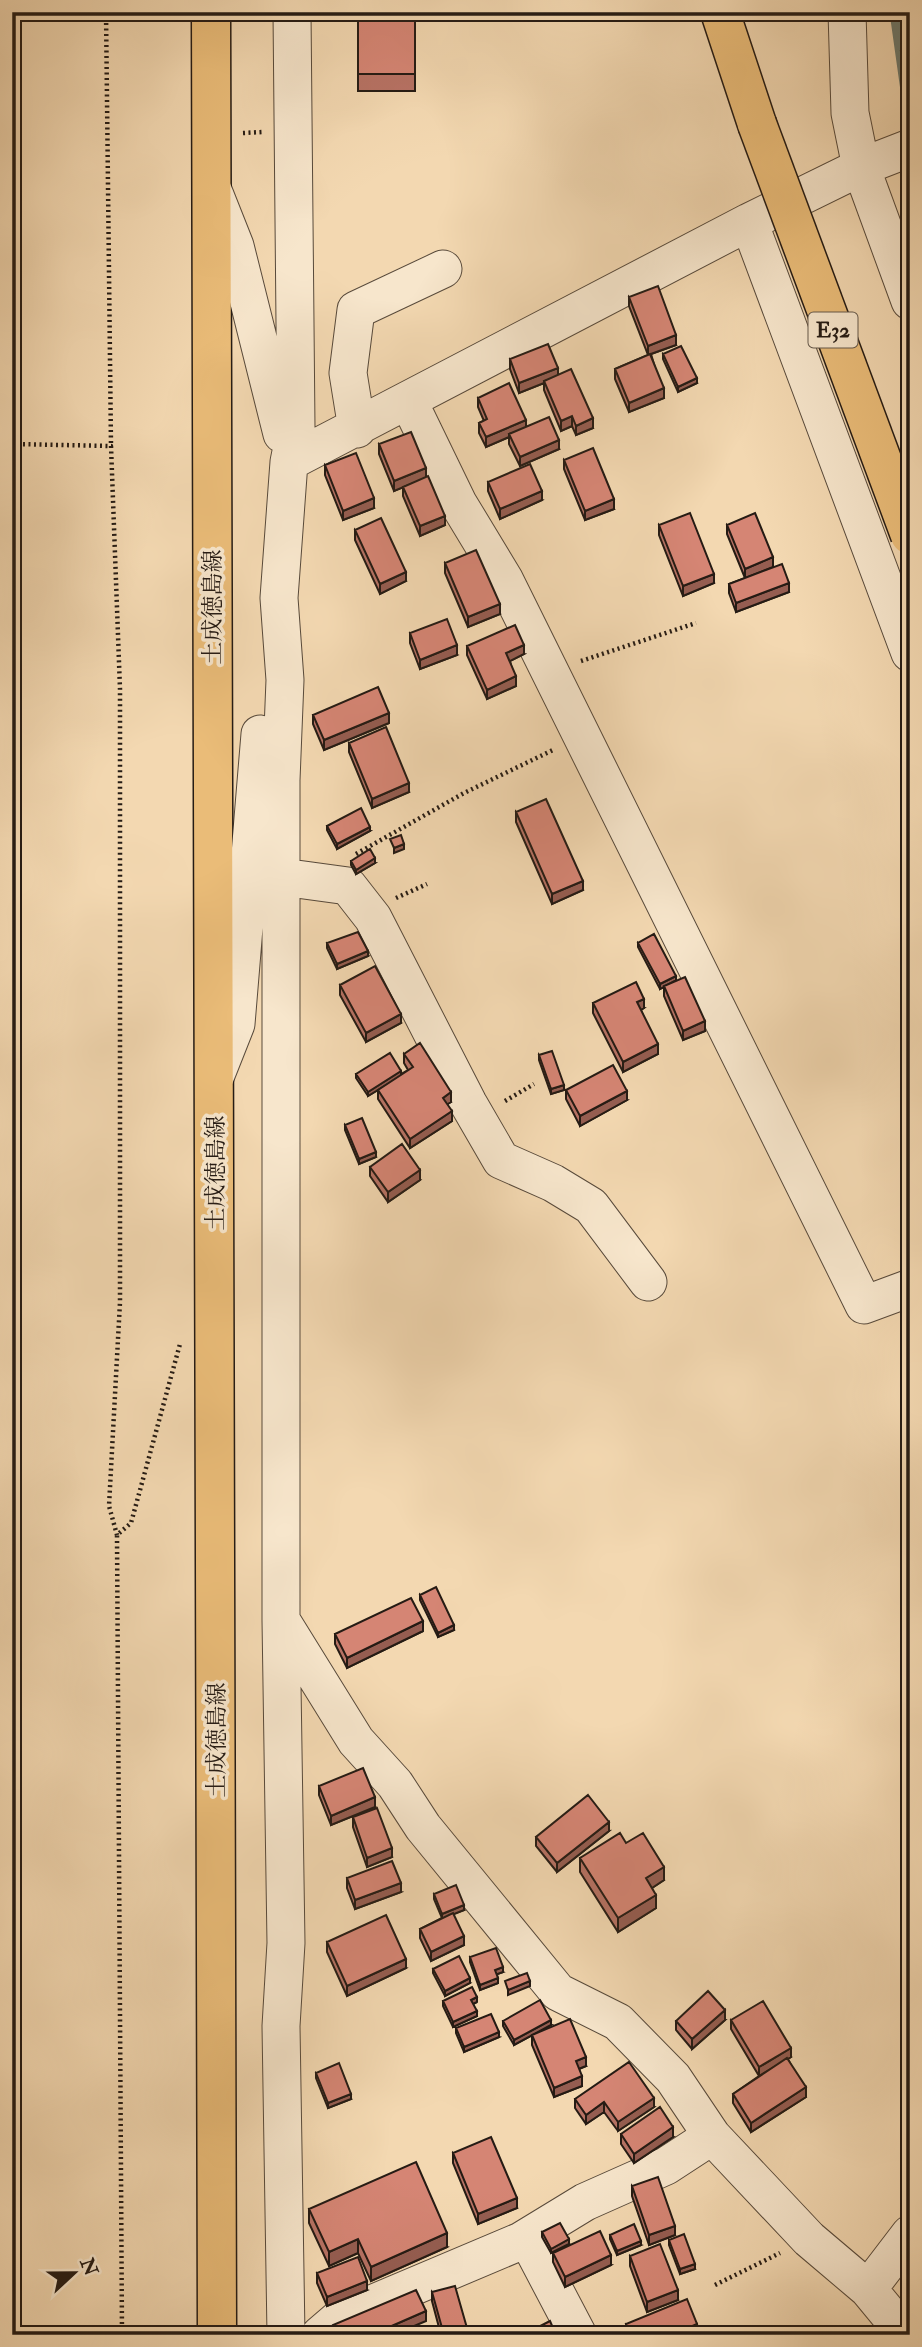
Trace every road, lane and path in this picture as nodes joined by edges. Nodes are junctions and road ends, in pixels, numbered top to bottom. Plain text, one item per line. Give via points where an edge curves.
1 (106, 12) edge
2 (211, 12) edge
3 (292, 12) edge
4 (720, 12) edge
5 (726, 12) edge
6 (847, 12) edge
7 (751, 110) junction
8 (907, 152) edge
9 (861, 167) junction
10 (212, 188) junction
11 (749, 222) junction
12 (443, 269) dead end
13 (910, 300) edge
14 (408, 400) junction
15 (357, 429) junction
16 (12, 444) edge
17 (111, 446) junction
18 (289, 462) junction
19 (910, 536) edge
20 (279, 598) junction
21 (696, 623) dead end
22 (910, 653) edge
23 (548, 668) junction
24 (582, 736) junction
25 (348, 859) dead end
26 (282, 877) junction
27 (215, 1079) junction
28 (648, 1282) dead end
29 (910, 1288) edge
30 (182, 1335) dead end
31 (117, 1535) junction
32 (281, 1620) junction
33 (712, 2136) junction
34 (910, 2234) edge
35 (527, 2238) junction
36 (810, 2239) junction
37 (715, 2285) dead end
38 (868, 2289) junction
39 (904, 2334) edge
40 (122, 2335) edge
41 (217, 2335) edge
42 (286, 2335) edge
43 (320, 2335) edge
44 (578, 2335) edge

1 - 17 path
2 - 10 main road, 土成徳島線
3 - 18 street via 296,427
4 - 7 main road, E32
5 - 7 main road, E32
6 - 9 street via 850,113
7 - 19 main road, E32, bridge
8 - 9 street
9 - 11 street
9 - 13 street
10 - 18 street via 235,246
10 - 27 main road, 土成徳島線
11 - 14 street
11 - 22 street
12 - 15 street via 356,310 348,373
14 - 15 street
14 - 23 street
15 - 18 street
16 - 17 path
17 - 31 path via 120,689 120,1302 108,1506
18 - 20 street
20 - 26 street via 285,680
20 - 27 street via 266,657 236,1024
21 - 23 path via 596,658
23 - 24 street
24 - 25 path via 464,793
24 - 29 street via 864,1305
26 - 28 street via 348,886 373,918 502,1160 553,1182 591,1206
26 - 32 street
27 - 41 main road, 土成徳島線
30 - 31 path via 131,1522
31 - 40 path
32 - 33 street via 356,1741 558,1992 618,2022 673,2078
32 - 42 street
33 - 35 street via 666,2165 585,2202
33 - 36 street
34 - 38 street
35 - 43 street via 341,2317
35 - 44 street
36 - 37 path
36 - 38 street
38 - 39 street

